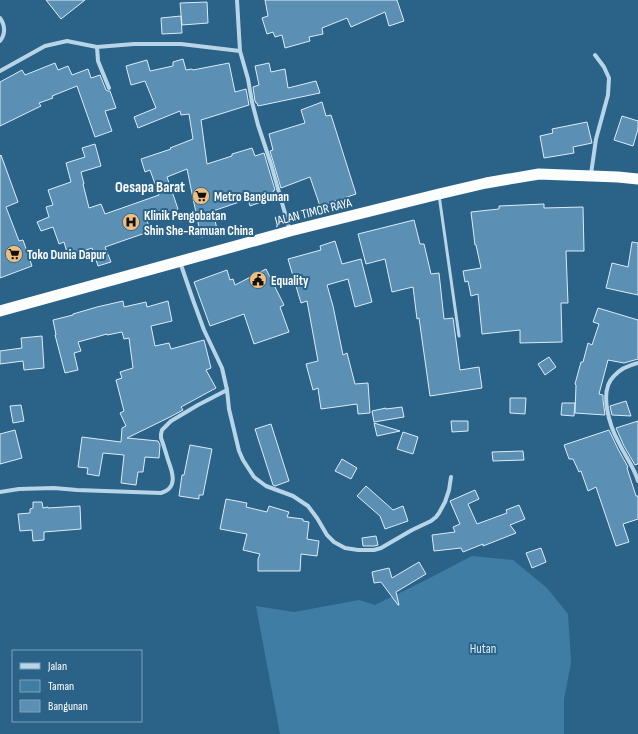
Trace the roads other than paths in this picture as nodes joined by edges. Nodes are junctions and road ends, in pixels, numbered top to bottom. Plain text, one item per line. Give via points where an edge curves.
1 (237, 0) edge
2 (0, 18) edge
3 (0, 41) edge
4 (97, 47) junction
5 (240, 51) junction
6 (595, 55) dead end
7 (0, 71) edge
8 (109, 88) dead end
9 (591, 176) junction
10 (638, 179) edge
11 (439, 194) junction
12 (290, 231) junction
13 (180, 261) junction
14 (0, 311) edge
15 (459, 336) dead end
16 (638, 363) edge
17 (227, 390) junction
18 (451, 477) dead end
19 (638, 481) edge
20 (0, 492) edge

1 - 5 street
2 - 3 street via 4,28
4 - 5 street via 181,44
4 - 7 street via 67,41 45,46
4 - 8 street via 98,61
5 - 12 street via 258,126
6 - 9 street via 609,78 608,95 596,139
9 - 10 highway, JALAN TIMOR RAYA
9 - 11 highway, JALAN TIMOR RAYA via 539,174
11 - 12 highway, JALAN TIMOR RAYA
11 - 15 lane
12 - 13 highway, JALAN TIMOR RAYA
13 - 14 highway, JALAN TIMOR RAYA
13 - 17 street via 204,330 222,368
16 - 19 street via 613,376 607,391 607,408 612,429
17 - 18 street via 229,409 240,451 250,471 266,486 293,496 308,506 327,535 345,548 367,551 381,548 431,521 445,502
17 - 20 street via 171,421 162,430 161,438 173,479 166,491 161,493 54,488

